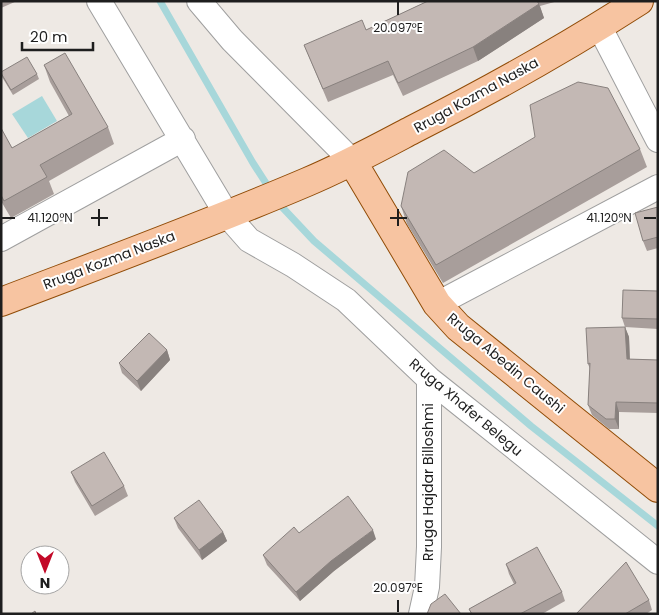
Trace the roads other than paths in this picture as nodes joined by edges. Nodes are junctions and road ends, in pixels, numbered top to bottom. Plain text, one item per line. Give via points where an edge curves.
1 (100, 1) edge
2 (199, 1) edge
3 (639, 1) edge
4 (600, 26) junction
5 (183, 139) junction
6 (658, 140) edge
7 (352, 161) junction
8 (658, 187) edge
9 (236, 211) junction
10 (1, 238) edge
11 (1, 302) edge
12 (437, 304) junction
13 (429, 379) junction
14 (658, 488) edge
15 (658, 562) edge
16 (421, 614) edge

1 - 5 street, Rruga Xhafer Belegu
2 - 7 street via 245,53
3 - 4 main road, Rruga Kozma Naska
4 - 6 street
4 - 7 main road, Rruga Kozma Naska via 454,109
5 - 9 street, Rruga Xhafer Belegu
5 - 10 street
7 - 9 main road, Rruga Kozma Naska
7 - 12 main road, Rruga Abedin Caushi
8 - 12 street
9 - 11 main road, Rruga Kozma Naska
9 - 13 street, Rruga Xhafer Belegu via 249,240 346,300
12 - 14 main road, Rruga Abedin Caushi via 458,328
13 - 15 street, Rruga Xhafer Belegu
13 - 16 street, Rruga Hajdar Billoshmi via 429,547 427,587

